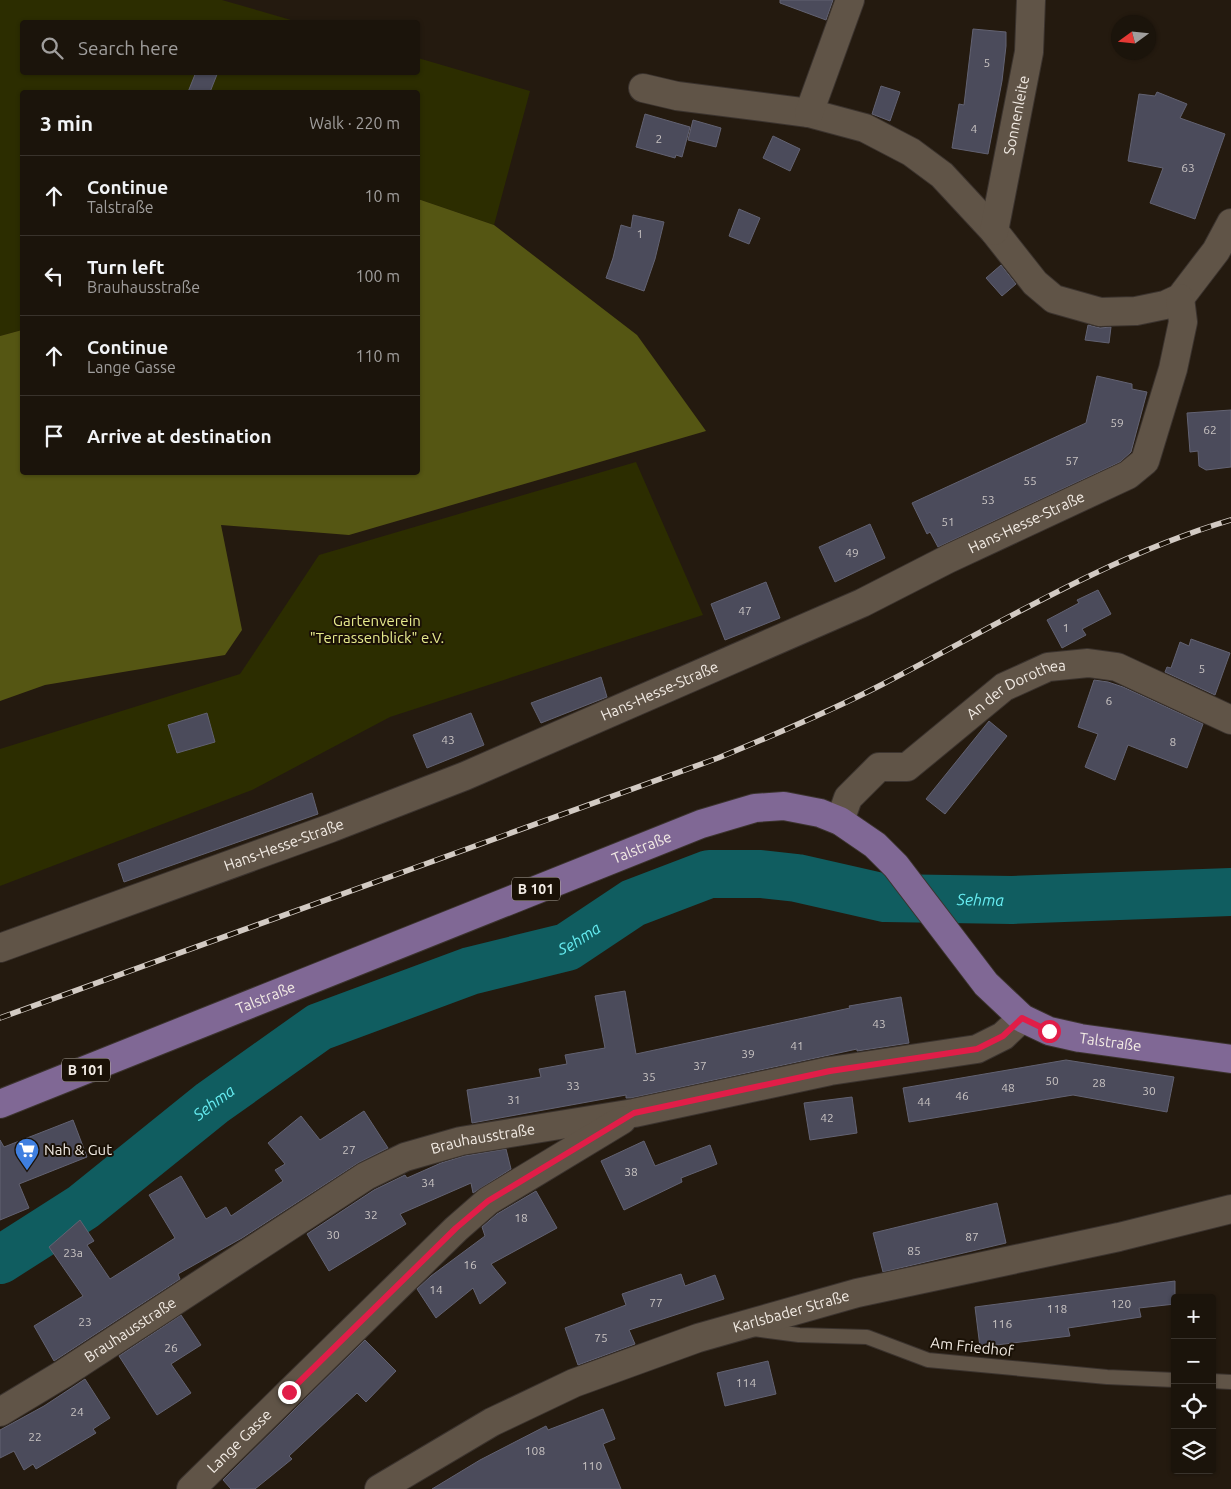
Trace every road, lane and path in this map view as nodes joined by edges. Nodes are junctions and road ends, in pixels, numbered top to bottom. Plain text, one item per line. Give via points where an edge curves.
1 (850, 0) edge
2 (1031, 0) edge
3 (643, 88) dead end
4 (809, 113) junction
5 (1231, 223) edge
6 (994, 231) junction
7 (1180, 298) junction
8 (1231, 720) edge
9 (840, 821) junction
10 (0, 948) edge
11 (1022, 1018) junction
12 (1231, 1059) edge
13 (0, 1104) edge
14 (634, 1113) junction
15 (1231, 1209) edge
16 (739, 1327) junction
17 (1171, 1380) edge
18 (1216, 1381) edge
19 (1231, 1382) edge
20 (0, 1412) edge
21 (191, 1489) edge
22 (379, 1489) edge

1 - 4 street
2 - 6 street, Sonnenleite via 1029,52
3 - 4 street via 677,96
4 - 6 street via 865,128 911,152 942,175
5 - 7 street via 1216,251
6 - 7 street via 1035,283 1054,299 1100,312 1136,311
7 - 10 street, Hans-Hesse-Straße via 1183,322 1173,369 1145,462 1128,476 862,602 465,776
8 - 9 street, An der Dorothea via 1117,667 1088,663 1048,667 1004,687 906,767 879,767 848,798
9 - 11 main road, Talstraße / B 101 via 874,845 896,866 986,984
9 - 13 main road, Talstraße / B 101 via 820,813 784,806 755,808 700,824
11 - 12 main road, Talstraße / B 101 via 1049,1031 1080,1038
11 - 14 street, Brauhausstraße via 1003,1036 977,1049 830,1071
14 - 20 street, Brauhausstraße via 461,1140 405,1157 366,1176
14 - 21 street, Lange Gasse via 488,1201 456,1228
15 - 16 street, Karlsbader Straße via 1119,1238 857,1293
16 - 17 lane, Am Friedhof via 799,1335 867,1337 928,1360
16 - 22 street, Karlsbader Straße via 698,1338 574,1383 492,1422
18 - 19 lane

